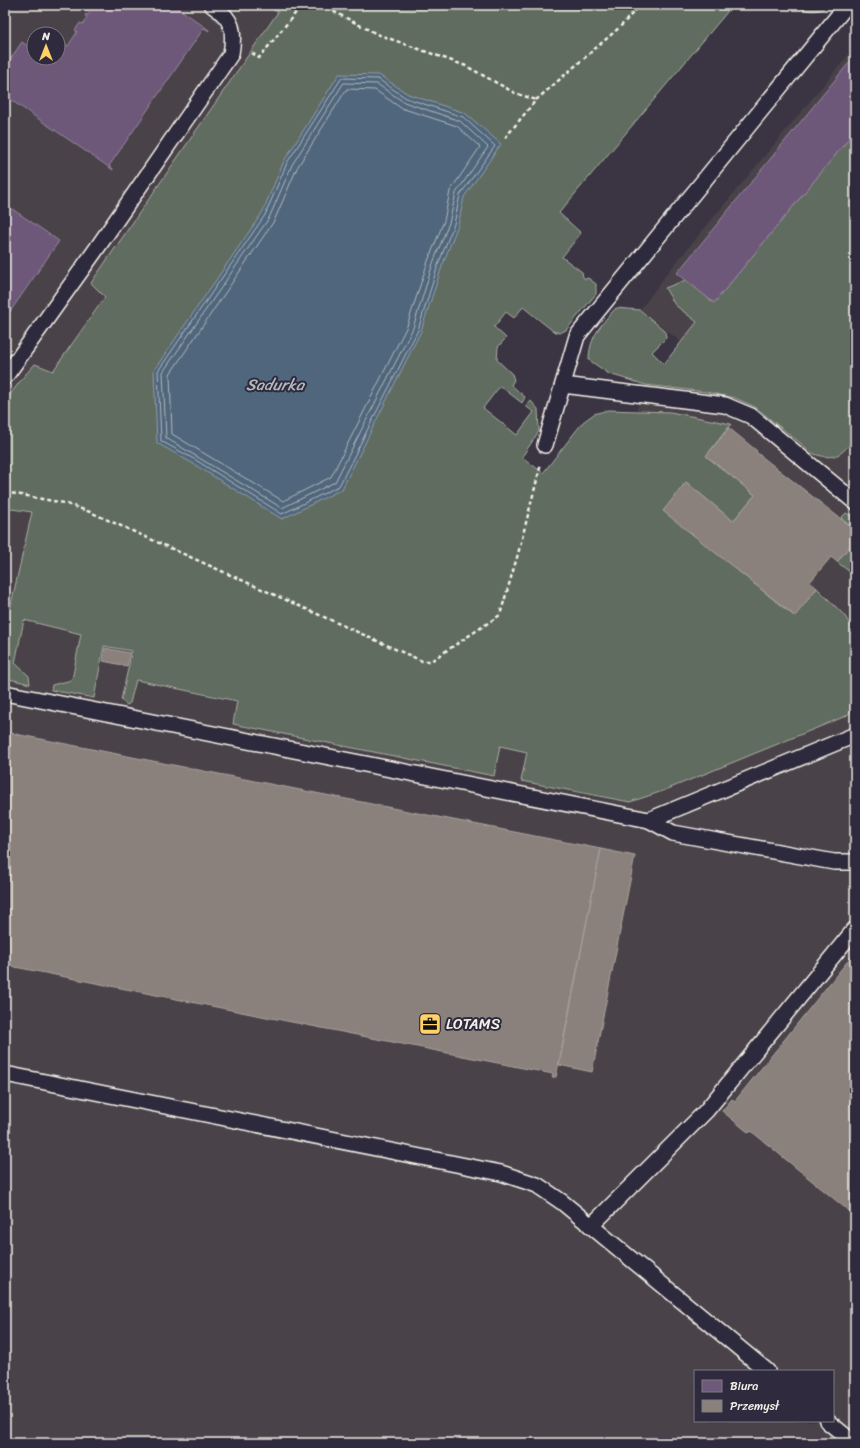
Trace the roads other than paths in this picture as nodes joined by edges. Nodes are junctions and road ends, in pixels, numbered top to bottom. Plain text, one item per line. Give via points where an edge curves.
1 (212, 5) edge
2 (847, 5) edge
3 (5, 377) edge
4 (562, 385) junction
5 (546, 445) road end
6 (855, 502) edge
7 (5, 693) edge
8 (855, 735) edge
9 (649, 820) junction
10 (855, 862) edge
11 (855, 929) edge
12 (5, 1074) edge
13 (591, 1226) junction
14 (766, 1370) edge
15 (828, 1422) edge
16 (854, 1443) edge

1 - 3 lane via 232,25 234,40 231,54
2 - 4 lane via 577,336
4 - 5 lane
4 - 6 lane via 725,405 750,416
7 - 9 lane
8 - 9 lane
9 - 10 lane via 673,833 834,862
11 - 13 lane via 706,1111
12 - 13 lane via 501,1173 537,1185
13 - 14 lane
15 - 16 lane

